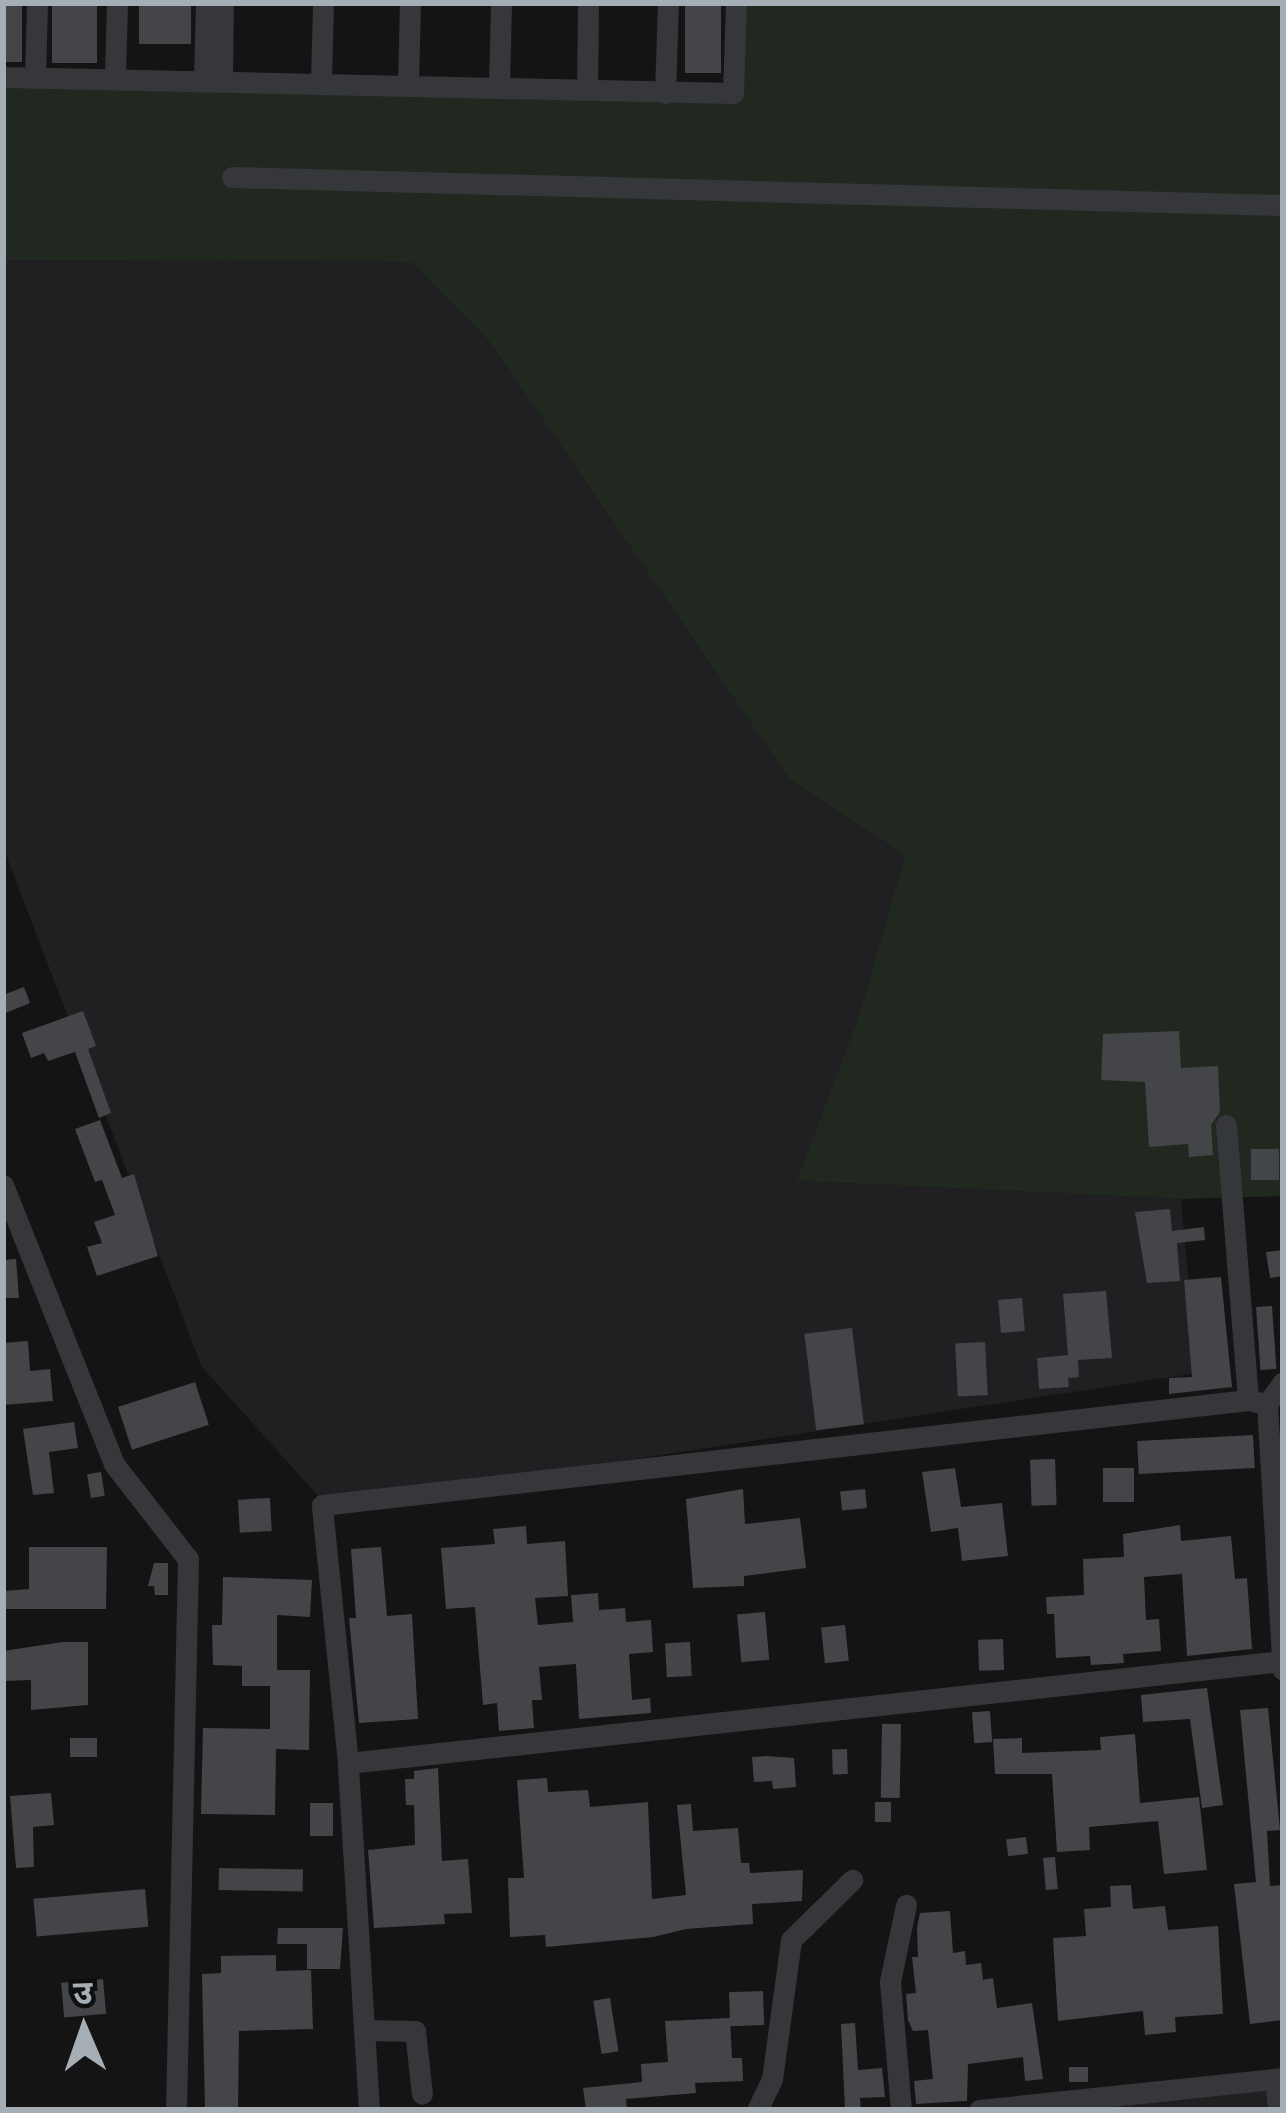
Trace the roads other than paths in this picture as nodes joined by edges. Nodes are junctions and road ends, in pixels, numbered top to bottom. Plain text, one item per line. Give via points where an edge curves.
1 (37, 3) edge
2 (117, 3) edge
3 (206, 3) edge
4 (223, 3) edge
5 (323, 3) edge
6 (410, 3) edge
7 (500, 3) edge
8 (588, 3) edge
9 (668, 3) edge
10 (736, 3) edge
11 (3, 77) edge
12 (115, 77) junction
13 (35, 78) junction
14 (213, 79) junction
15 (321, 81) junction
16 (408, 84) junction
17 (499, 87) junction
18 (587, 90) junction
19 (665, 93) junction
20 (232, 177) dead end
21 (1283, 205) edge
22 (1226, 1125) dead end
23 (3, 1185) edge
24 (1283, 1382) edge
25 (1257, 1402) junction
26 (1282, 1664) edge
27 (348, 1763) junction
28 (852, 1880) dead end
29 (907, 1905) dead end
30 (364, 2030) junction
31 (1279, 2078) edge
32 (422, 2093) dead end
33 (176, 2110) edge
34 (369, 2110) edge
35 (757, 2110) edge
36 (901, 2110) edge
37 (979, 2110) edge
38 (1278, 2110) edge

1 - 13 street
2 - 12 street
3 - 14 street
4 - 14 street
5 - 15 street
6 - 16 street
7 - 17 street
8 - 18 street
9 - 19 street
10 - 19 street via 733,93
11 - 13 street
12 - 13 street
12 - 14 street
14 - 15 street
15 - 16 street
16 - 17 street
17 - 18 street
18 - 19 street
20 - 21 street
22 - 25 street
23 - 33 street via 114,1464 188,1559
24 - 25 street
25 - 26 street
25 - 27 street via 322,1505
26 - 27 street
27 - 30 street
28 - 35 street via 791,1940 772,2078
29 - 36 street via 890,1981
30 - 32 street via 415,2031
30 - 34 street
31 - 37 street
31 - 38 street

